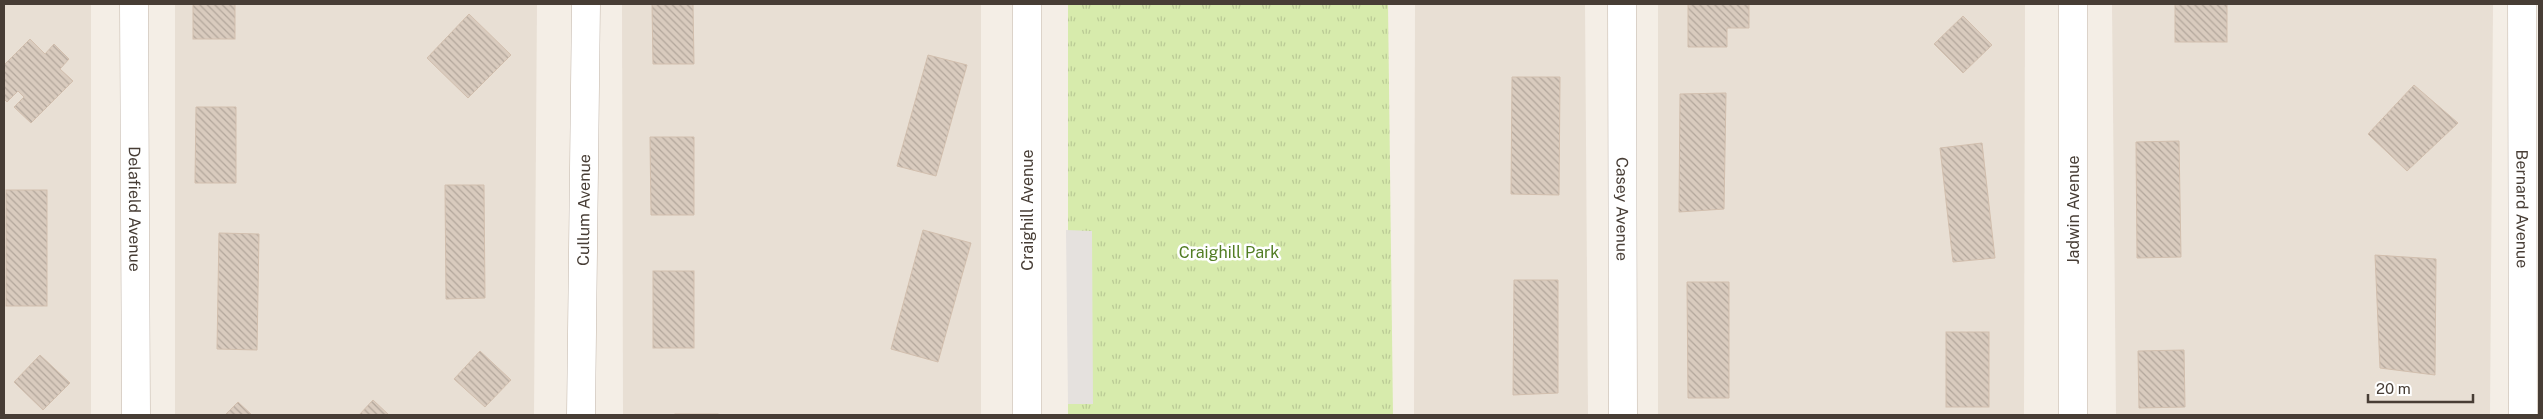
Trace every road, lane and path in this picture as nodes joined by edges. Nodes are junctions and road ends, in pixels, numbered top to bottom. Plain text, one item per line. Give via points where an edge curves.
1 (134, 4) edge
2 (586, 4) edge
3 (1028, 4) edge
4 (1622, 4) edge
5 (2073, 4) edge
6 (2522, 4) edge
7 (136, 415) edge
8 (581, 415) edge
9 (1027, 415) edge
10 (1623, 415) edge
11 (2073, 415) edge
12 (2523, 415) edge

1 - 7 street, Delafield Avenue
2 - 8 street, Cullum Avenue
3 - 9 street, Craighill Avenue
4 - 10 street, Casey Avenue
5 - 11 street, Jadwin Avenue
6 - 12 street, Bernard Avenue

